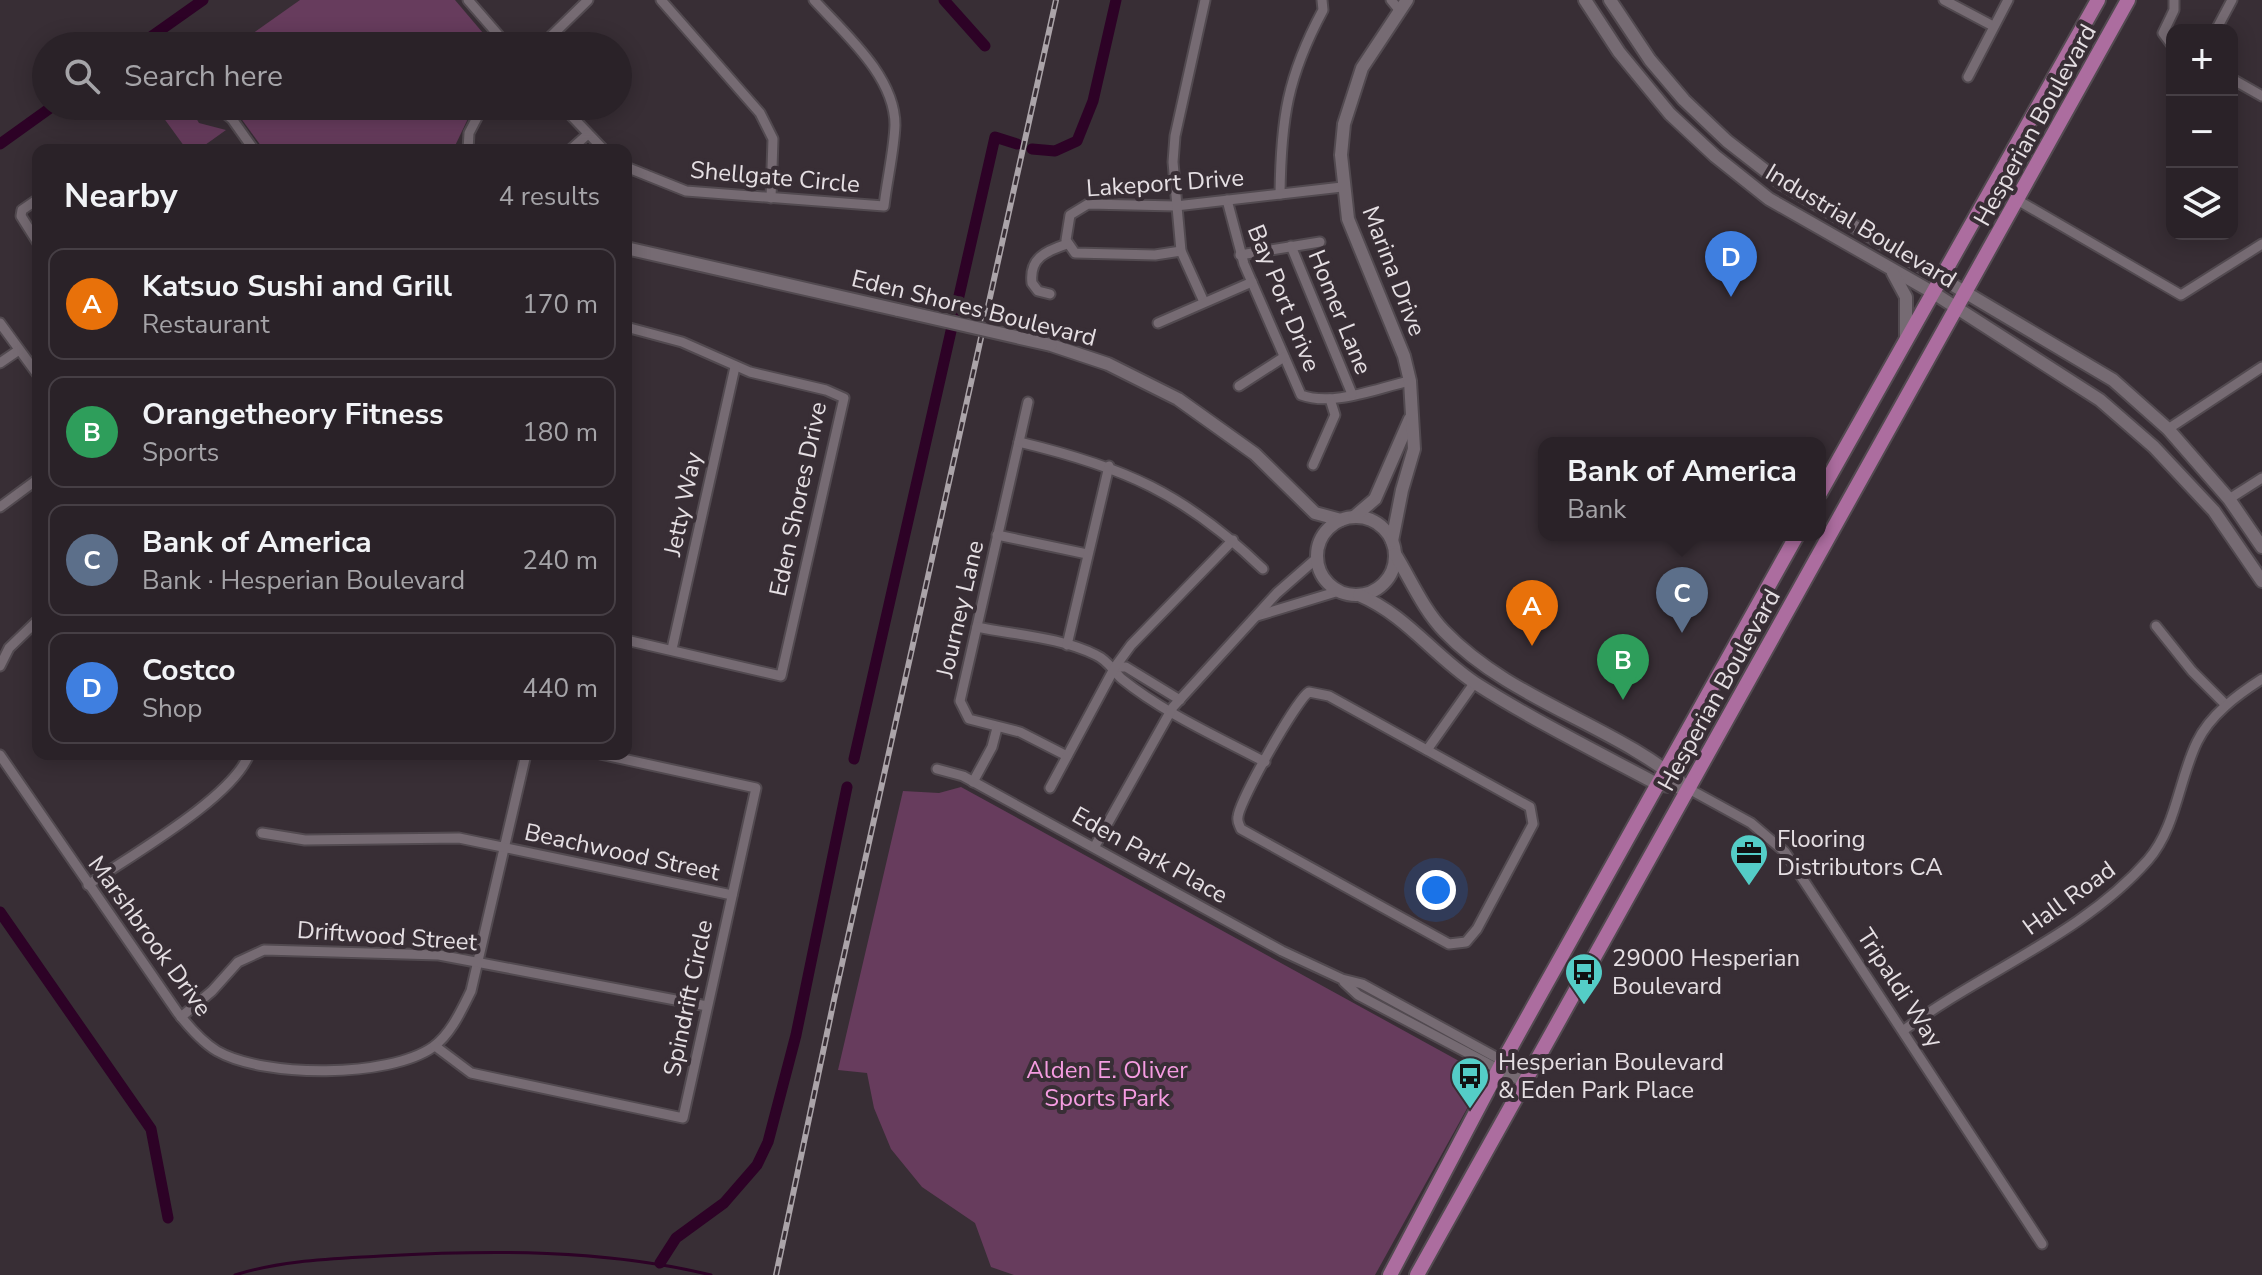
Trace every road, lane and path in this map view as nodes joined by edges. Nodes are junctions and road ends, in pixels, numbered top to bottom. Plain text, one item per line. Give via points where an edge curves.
1 (468, 0) edge
2 (588, 0) edge
3 (661, 0) edge
4 (814, 0) edge
5 (1205, 0) edge
6 (1322, 0) edge
7 (1391, 0) edge
8 (1420, 0) edge
9 (1585, 0) edge
10 (1610, 0) edge
11 (1944, 0) edge
12 (2008, 0) edge
13 (2098, 0) edge
14 (2128, 0) edge
15 (2174, 0) edge
16 (2232, 0) edge
17 (1404, 5) edge
18 (2167, 24) edge
19 (2219, 24) edge
20 (1993, 26) junction
21 (496, 32) edge
22 (555, 32) edge
23 (1968, 77) dead end
24 (2238, 82) edge
25 (2262, 96) edge
26 (233, 120) edge
27 (477, 120) edge
28 (575, 120) edge
29 (588, 134) junction
30 (250, 144) edge
31 (467, 144) edge
32 (577, 144) edge
33 (598, 144) edge
34 (632, 169) edge
35 (1342, 187) junction
36 (1280, 194) junction
37 (771, 198) junction
38 (1227, 200) junction
39 (2019, 201) junction
40 (32, 203) edge
41 (1176, 206) junction
42 (32, 233) edge
43 (1320, 242) dead end
44 (1067, 244) junction
45 (2262, 244) edge
46 (1291, 246) junction
47 (632, 249) edge
48 (1181, 251) junction
49 (1240, 255) junction
50 (1888, 267) junction
51 (1942, 276) junction
52 (1252, 282) junction
53 (1968, 290) junction
54 (1932, 292) junction
55 (1050, 294) dead end
56 (1204, 302) junction
57 (1956, 310) junction
58 (0, 323) edge
59 (1158, 323) dead end
60 (632, 329) edge
61 (1906, 339) junction
62 (19, 350) junction
63 (1284, 357) junction
64 (0, 363) edge
65 (32, 367) edge
66 (735, 367) junction
67 (2262, 367) edge
68 (1410, 381) junction
69 (1239, 386) dead end
70 (1352, 394) junction
71 (1330, 399) junction
72 (1028, 402) dead end
73 (1411, 417) junction
74 (2168, 429) junction
75 (1019, 442) junction
76 (1313, 465) dead end
77 (1109, 466) junction
78 (2262, 478) edge
79 (1826, 482) edge
80 (32, 483) edge
81 (2229, 499) junction
82 (0, 507) edge
83 (1315, 513) junction
84 (1348, 518) junction
85 (997, 535) junction
86 (1233, 540) junction
87 (1794, 541) edge
88 (2262, 547) edge
89 (1394, 548) junction
90 (1318, 551) junction
91 (1087, 554) junction
92 (1263, 569) dead end
93 (2262, 581) edge
94 (1339, 591) junction
95 (1359, 595) junction
96 (1254, 618) junction
97 (32, 626) edge
98 (2156, 626) dead end
99 (977, 627) junction
100 (632, 641) edge
101 (1067, 645) junction
102 (672, 649) junction
103 (0, 666) edge
104 (1485, 666) junction
105 (1115, 667) junction
106 (2262, 679) edge
107 (1475, 682) junction
108 (1180, 700) junction
109 (2226, 705) junction
110 (1171, 711) junction
111 (997, 728) junction
112 (1427, 750) junction
113 (0, 755) edge
114 (1067, 756) junction
115 (245, 760) edge
116 (525, 760) edge
117 (628, 760) edge
118 (1265, 762) junction
119 (937, 769) dead end
120 (1666, 769) junction
121 (973, 782) junction
122 (1657, 784) junction
123 (1050, 788) dead end
124 (1689, 789) junction
125 (262, 833) dead end
126 (1095, 846) junction
127 (504, 848) junction
128 (88, 885) junction
129 (732, 895) junction
130 (478, 961) junction
131 (707, 1006) junction
132 (181, 1017) junction
133 (1904, 1030) junction
134 (435, 1046) junction
135 (1501, 1066) junction
136 (1523, 1081) junction
137 (1438, 1185) junction
138 (1445, 1224) junction
139 (2042, 1244) dead end
140 (1390, 1275) edge
141 (1417, 1275) edge

1 - 21 street
2 - 22 street
3 - 37 street via 760,113 773,150
4 - 37 street, Shellgate Circle via 868,63 891,107 895,123 884,206
5 - 41 street via 1175,136
6 - 36 street via 1323,10 1294,73 1284,111
7 - 17 street
8 - 17 street, Marina Drive
9 - 50 street, Industrial Boulevard via 1670,114 1715,156 1769,199
10 - 51 street, Industrial Boulevard via 1650,60 1727,141 1781,183
11 - 20 street
12 - 20 street
13 - 51 main road, Hesperian Boulevard
14 - 39 main road, Hesperian Boulevard
15 - 18 street
16 - 19 street
17 - 35 street, Marina Drive via 1379,38 1351,95 1344,124
20 - 23 street
24 - 25 street
26 - 30 street
27 - 31 street
28 - 29 street
29 - 32 street
29 - 33 street
34 - 37 street, Shellgate Circle via 686,191
35 - 36 street, Lakeport Drive
35 - 68 street, Marina Drive via 1348,219
36 - 38 street, Lakeport Drive
38 - 41 street, Lakeport Drive
38 - 49 street, Bay Port Drive
39 - 45 street via 2181,295
39 - 53 main road, Hesperian Boulevard
40 - 42 street via 21,216
41 - 44 street, Lakeport Drive via 1082,205 1070,215
41 - 48 street
43 - 46 street, Homer Lane
44 - 48 street via 1075,253 1094,255
44 - 55 street via 1036,260 1032,283
46 - 49 street, Homer Lane
46 - 70 street, Homer Lane
47 - 83 street, Eden Shores Boulevard, bridge via 1051,345 1108,364 1178,399 1255,454
48 - 56 street
49 - 52 street, Bay Port Drive
50 - 54 street, Industrial Boulevard
50 - 61 street via 1906,297
51 - 53 street, Industrial Boulevard
51 - 54 main road, Hesperian Boulevard
52 - 56 street
52 - 63 street, Bay Port Drive
53 - 57 main road, Hesperian Boulevard
53 - 74 street, Industrial Boulevard via 2113,380
54 - 57 street, Industrial Boulevard
54 - 61 main road, Hesperian Boulevard
56 - 59 street
57 - 93 street, Industrial Boulevard via 2100,400 2154,447 2214,511
57 - 124 main road, Hesperian Boulevard
58 - 62 street
60 - 66 street, Eden Shores Drive via 682,342
61 - 79 main road, Hesperian Boulevard
62 - 64 street
62 - 65 street
63 - 69 street
63 - 71 street, Bay Port Drive via 1301,395
66 - 102 street, Jetty Way
66 - 102 street, Eden Shores Drive via 844,398 781,676
67 - 74 street
68 - 70 street, Bay Port Drive
68 - 73 street, Marina Drive
70 - 71 street, Bay Port Drive
71 - 76 street via 1335,415
72 - 75 street, Journey Lane
73 - 84 street, Marina Drive via 1375,499
73 - 89 street, Marina Drive via 1414,449
74 - 81 street, Industrial Boulevard
75 - 77 street
75 - 85 street, Journey Lane
77 - 86 street via 1203,515
77 - 91 street
78 - 81 street
80 - 82 street
81 - 88 street, Industrial Boulevard
83 - 84 street, Eden Shores Boulevard
83 - 90 street
84 - 89 street via 1377,523
84 - 90 street via 1325,532
85 - 91 street
85 - 99 street, Journey Lane
86 - 92 street
86 - 105 street
87 - 120 main road, Hesperian Boulevard
89 - 95 street via 1388,580
89 - 104 street via 1416,593 1443,630
90 - 94 street via 1324,577
90 - 96 street
91 - 101 street
94 - 95 street
94 - 96 street
95 - 107 street via 1403,620
96 - 108 street
97 - 103 street via 9,648
98 - 109 street
99 - 101 street
99 - 111 street, Journey Lane via 960,701 969,719
100 - 102 street, Eden Shores Drive
101 - 105 street
104 - 107 street
104 - 120 street
105 - 108 street via 1126,667
105 - 110 street via 1119,677
105 - 114 street
106 - 109 street, Hall Road
107 - 112 street
107 - 122 street
108 - 110 street
109 - 133 street, Hall Road via 2197,742 2152,856 2119,891
110 - 118 street
110 - 126 street
111 - 114 street, Journey Lane via 1020,732
111 - 121 street
112 - 118 street via 1329,696 1312,692 1291,711
112 - 118 street via 1524,802 1534,817 1477,929 1460,945 1449,944 1241,829 1238,813
113 - 128 street, Marshbrook Drive
114 - 123 street
115 - 128 street via 212,799
116 - 127 street
117 - 129 street, Spindrift Circle via 756,788
119 - 121 street, Eden Park Place
120 - 122 main road, Hesperian Boulevard
120 - 124 street
121 - 126 street, Eden Park Place
122 - 124 street
122 - 135 main road, Hesperian Boulevard
124 - 133 street, Tripaldi Way via 1749,821 1785,852
124 - 136 main road, Hesperian Boulevard
125 - 127 street, Beachwood Street via 305,840 459,838
126 - 135 street, Eden Park Place via 1282,951 1362,984
127 - 129 street, Beachwood Street
127 - 130 street
128 - 132 street, Marshbrook Drive
129 - 131 street, Spindrift Circle
130 - 131 street, Driftwood Street
130 - 132 street, Driftwood Street via 264,950 238,962
130 - 134 street via 460,1014
131 - 134 street, Spindrift Circle via 683,1118 471,1073
132 - 134 street, Marshbrook Drive via 217,1051 268,1068 379,1068
133 - 139 street, Tripaldi Way
135 - 136 street, Eden Park Place
135 - 137 main road, Hesperian Boulevard
136 - 138 main road, Hesperian Boulevard
137 - 138 main road via 1433,1207
137 - 140 main road, Hesperian Boulevard
138 - 141 main road, Hesperian Boulevard

